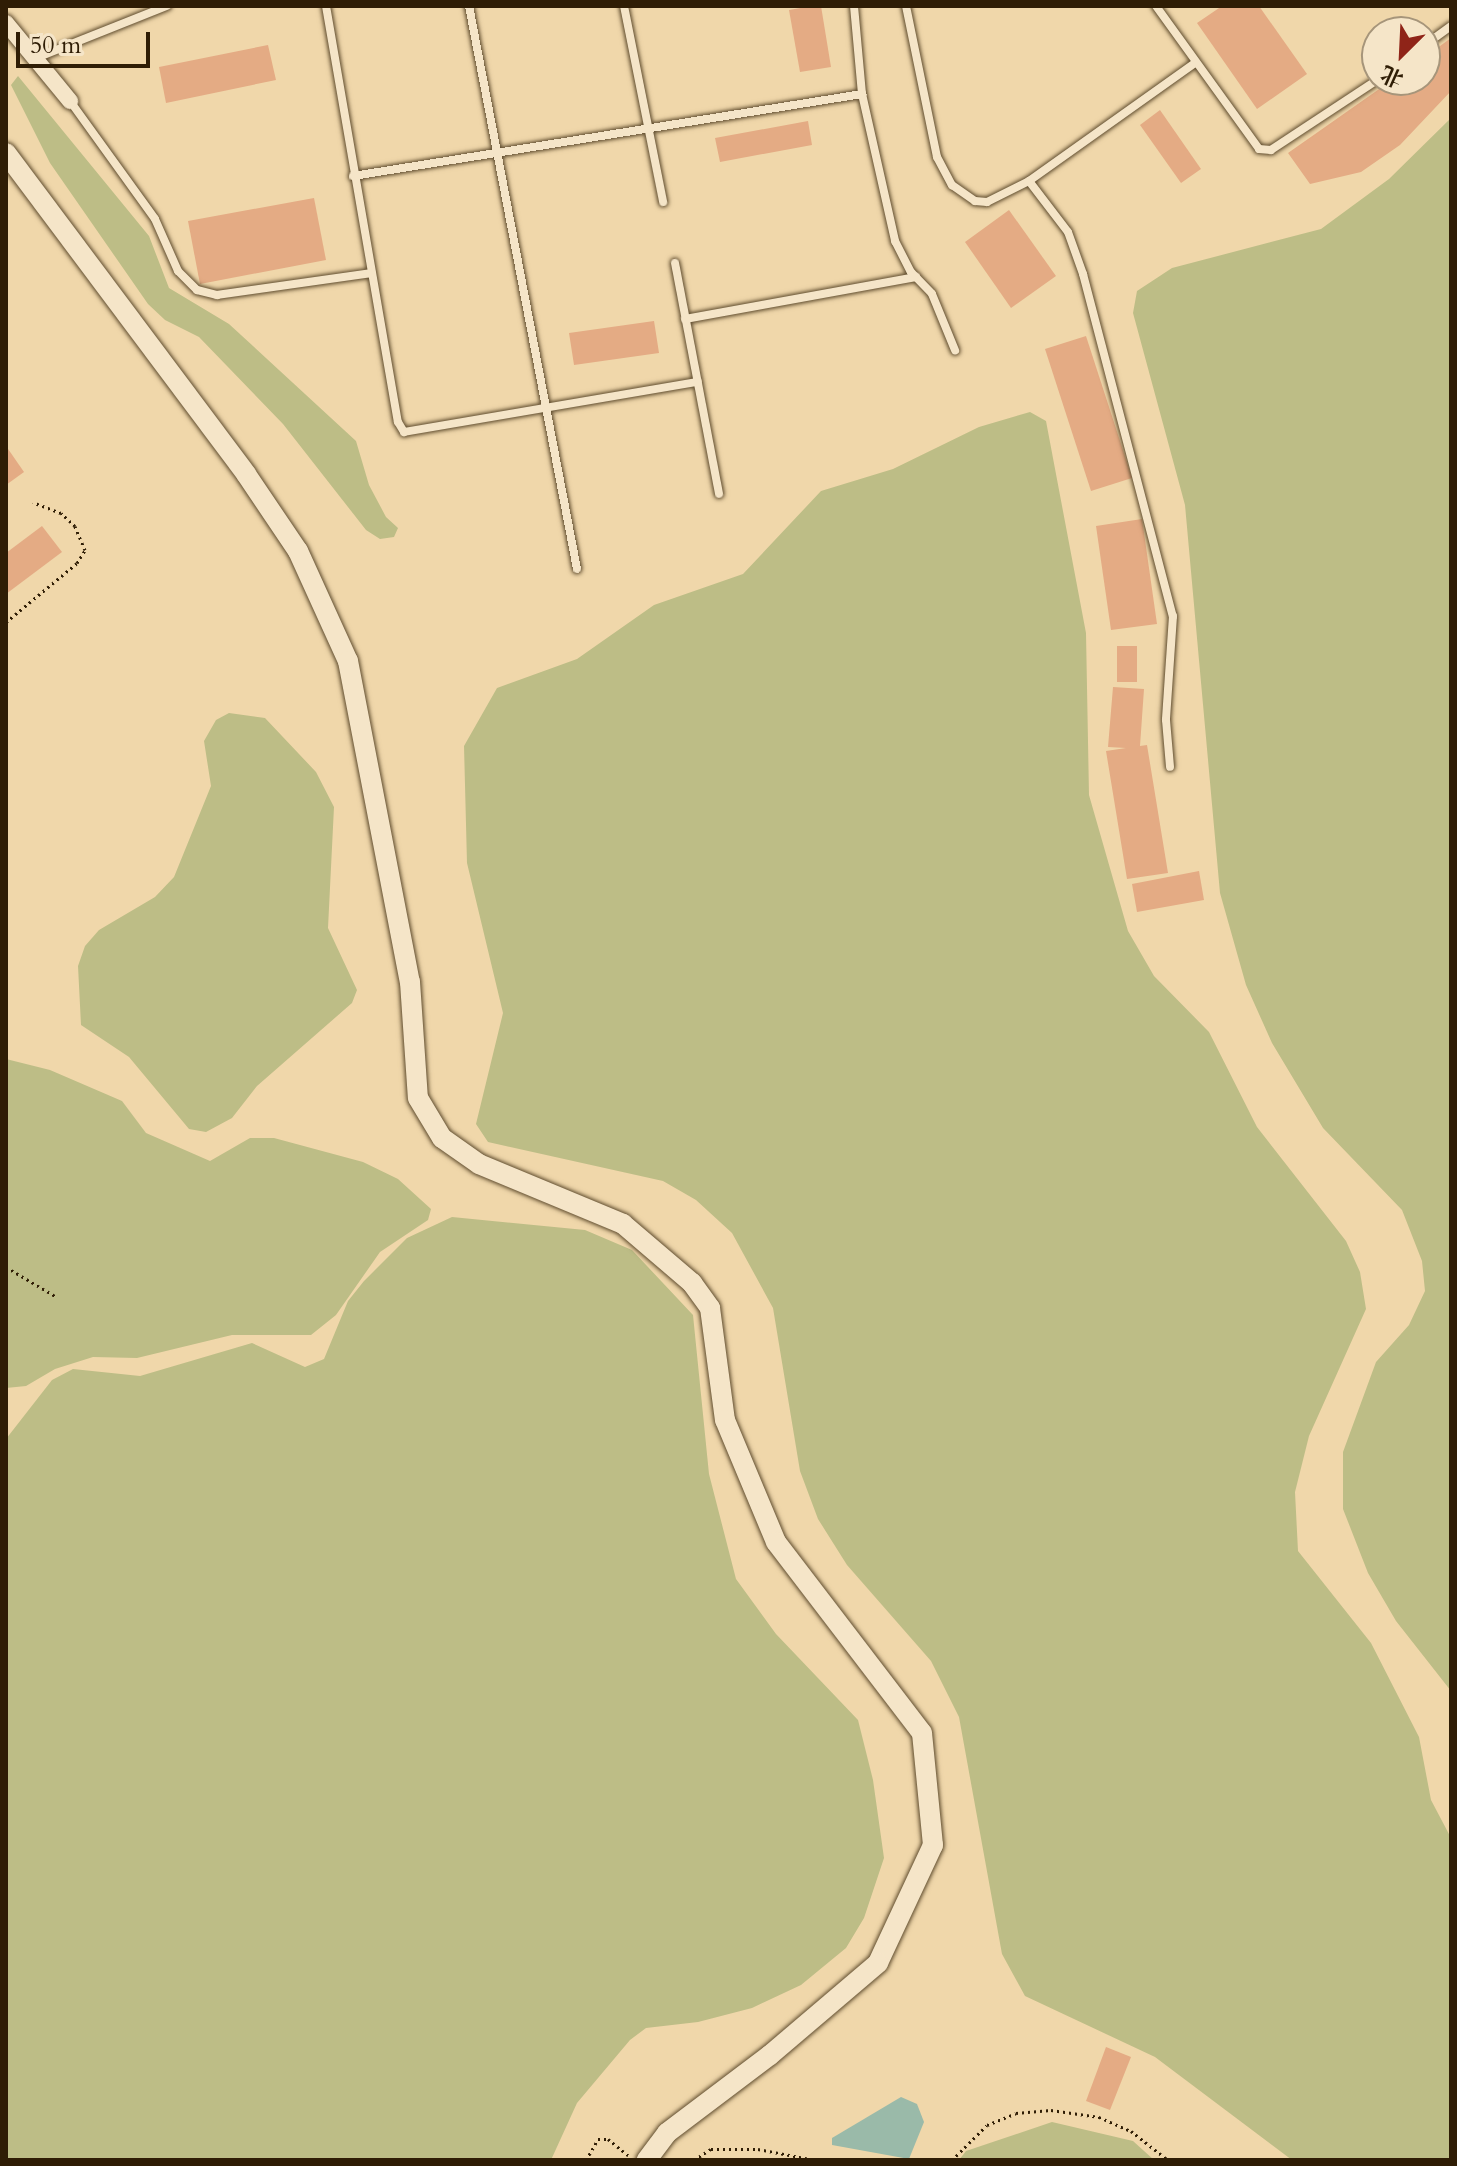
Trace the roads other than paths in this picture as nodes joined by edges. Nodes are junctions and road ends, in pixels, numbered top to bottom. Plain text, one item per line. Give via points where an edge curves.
1 (147, 6) edge
2 (167, 6) edge
3 (326, 6) edge
4 (469, 6) edge
5 (624, 6) edge
6 (854, 6) edge
7 (906, 6) edge
8 (1156, 6) edge
9 (129, 20) junction
10 (6, 23) edge
11 (35, 58) junction
12 (1195, 63) junction
13 (1361, 91) edge
14 (862, 94) junction
15 (70, 101) joint
16 (648, 128) junction
17 (6, 153) edge
18 (497, 153) junction
19 (353, 176) junction
20 (1029, 181) junction
21 (663, 202) dead end
22 (675, 263) dead end
23 (371, 273) junction
24 (916, 277) junction
25 (685, 319) junction
26 (955, 350) dead end
27 (698, 382) junction
28 (546, 408) junction
29 (719, 494) dead end
30 (577, 569) dead end
31 (1170, 767) dead end
32 (647, 2160) edge

1 - 9 lane
2 - 9 lane
3 - 19 lane
4 - 18 lane
5 - 16 lane
6 - 14 lane
7 - 20 lane via 944,175 960,193 987,202
8 - 12 lane
9 - 11 lane
10 - 11 street
11 - 15 street
12 - 13 lane via 1259,149 1271,150
12 - 20 lane
14 - 16 lane
14 - 24 lane via 895,241
15 - 23 lane via 155,219 178,271 197,290 217,295
16 - 18 lane
16 - 21 lane
17 - 32 street via 255,487 298,551 348,661 410,982 418,1098 442,1138 479,1164 623,1224 692,1283 710,1308 725,1420 776,1542 922,1733 933,1845 878,1963 667,2133
18 - 19 lane
18 - 28 lane
19 - 23 lane
20 - 31 lane via 1068,232 1083,274 1173,616 1166,720
22 - 25 lane
23 - 28 lane via 404,432
24 - 25 lane
24 - 26 lane via 939,307
25 - 27 lane
27 - 28 lane
27 - 29 lane
28 - 30 lane

